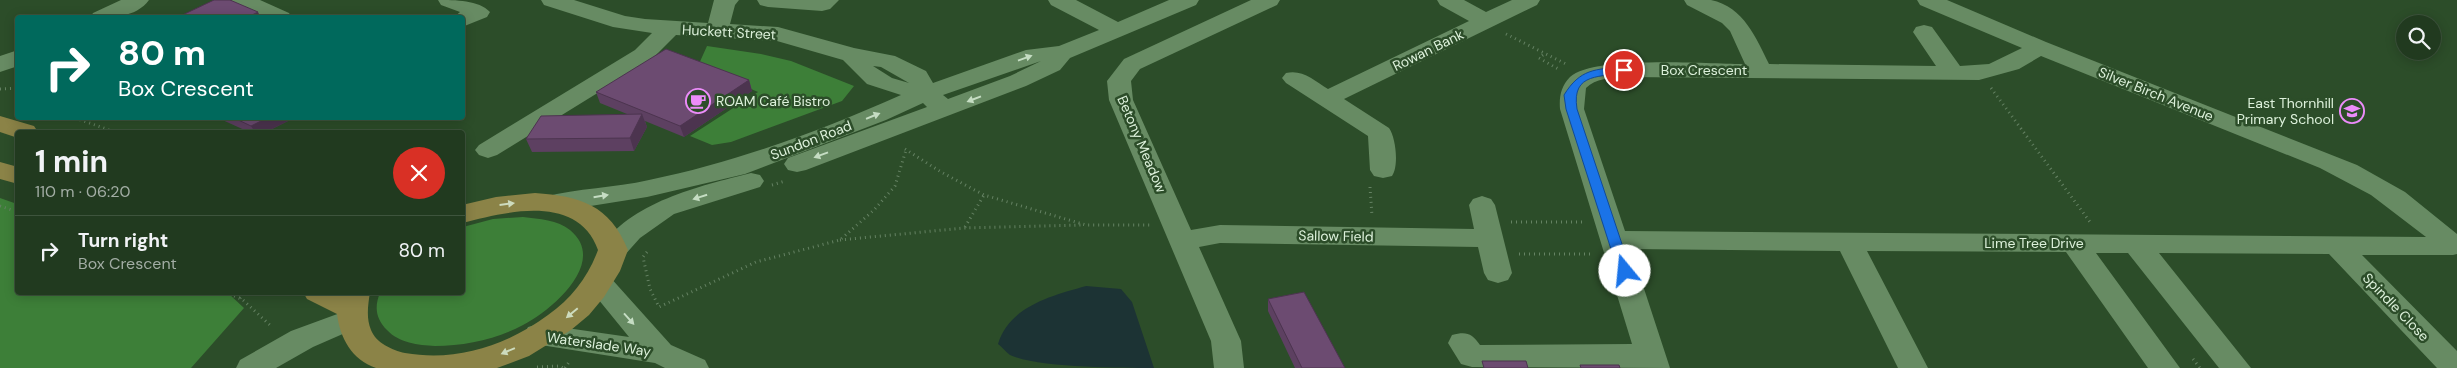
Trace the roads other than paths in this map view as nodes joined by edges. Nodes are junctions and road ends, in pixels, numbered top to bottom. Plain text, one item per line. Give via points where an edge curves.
1 (138, 0) edge
2 (242, 0) edge
3 (449, 0) edge
4 (552, 0) edge
5 (726, 0) edge
6 (775, 0) edge
7 (828, 0) edge
8 (1059, 0) edge
9 (1188, 0) edge
10 (1269, 0) edge
11 (1448, 0) edge
12 (1529, 0) edge
13 (1695, 0) edge
14 (1928, 0) edge
15 (107, 15) edge
16 (274, 15) edge
17 (465, 19) edge
18 (1486, 21) junction
19 (669, 29) junction
20 (1117, 30) junction
21 (717, 32) junction
22 (1924, 32) dead end
23 (2038, 47) junction
24 (15, 58) edge
25 (0, 65) edge
26 (1760, 70) junction
27 (1953, 72) junction
28 (1294, 78) dead end
29 (1326, 99) junction
30 (936, 101) junction
31 (0, 124) edge
32 (19, 130) edge
33 (488, 150) dead end
34 (0, 170) edge
35 (1383, 170) road end
36 (15, 175) edge
37 (552, 203) junction
38 (465, 213) edge
39 (1179, 230) junction
40 (1490, 238) road end
41 (1614, 239) junction
42 (1849, 242) junction
43 (2074, 243) junction
44 (2136, 244) junction
45 (2337, 246) junction
46 (2454, 246) joint
47 (614, 250) junction
48 (599, 283) junction
49 (321, 295) edge
50 (356, 326) edge
51 (538, 335) junction
52 (1463, 343) dead end
53 (660, 353) junction
54 (1653, 362) edge
55 (471, 366) edge
56 (251, 368) edge
57 (432, 368) edge
58 (437, 368) edge
59 (694, 368) edge
60 (1229, 368) edge
61 (1913, 368) edge
62 (2165, 368) edge
63 (2236, 368) edge
64 (2455, 368) edge

1 - 15 street
2 - 16 street
3 - 17 street via 479,12
4 - 19 street, Huckett Street via 621,22
5 - 21 street
6 - 7 street via 822,4
8 - 20 street
9 - 20 street, Sundon Road
10 - 39 street, Betony Meadow via 1132,64 1118,81 1121,100
11 - 18 street
12 - 18 street, Rowan Bank
13 - 26 street via 1730,18 1740,29
14 - 23 street, Silver Birch Avenue
18 - 29 street, Rowan Bank
19 - 21 street, Huckett Street
19 - 33 street via 643,54
20 - 30 street, Sundon Road via 1063,53 1034,55
21 - 30 street, Huckett Street via 778,34 851,55 864,72 887,85
22 - 27 street
23 - 27 street, Box Crescent via 2002,69 1979,73
23 - 46 street, Silver Birch Avenue via 2330,162 2372,182 2408,206
24 - 25 street
26 - 27 street, Box Crescent
26 - 41 street, Box Crescent via 1624,70 1602,71 1582,78 1570,95 1572,109
28 - 29 street
29 - 35 street via 1380,133
37 -> 30 street, Sundon Road via 647,189 736,168 877,115
30 -> 47 street, Sundon Road via 746,182 665,208 630,232
31 - 32 main road
34 - 36 main road
38 -> 37 main road via 525,202
37 - 47 main road via 589,216 601,226
39 - 40 street, Sallow Field via 1220,234
39 - 60 street, Betony Meadow via 1226,341
41 - 42 street, Lime Tree Drive
41 - 54 street
42 - 43 street, Lime Tree Drive
42 - 61 street
43 - 44 street, Lime Tree Drive
43 - 62 street
44 - 45 street, Lime Tree Drive
44 - 63 street
45 - 46 street, Lime Tree Drive
45 - 64 street, Spindle Close
47 - 48 main road
48 -> 51 main road via 581,305
48 -> 53 street, Waterslade Way
49 - 50 main road
50 - 56 street via 302,339
50 - 57 main road via 379,358 403,366
51 - 53 street, Waterslade Way
51 -> 55 main road
52 - 54 street via 1472,356
53 - 59 street, Waterslade Way
55 - 58 main road

